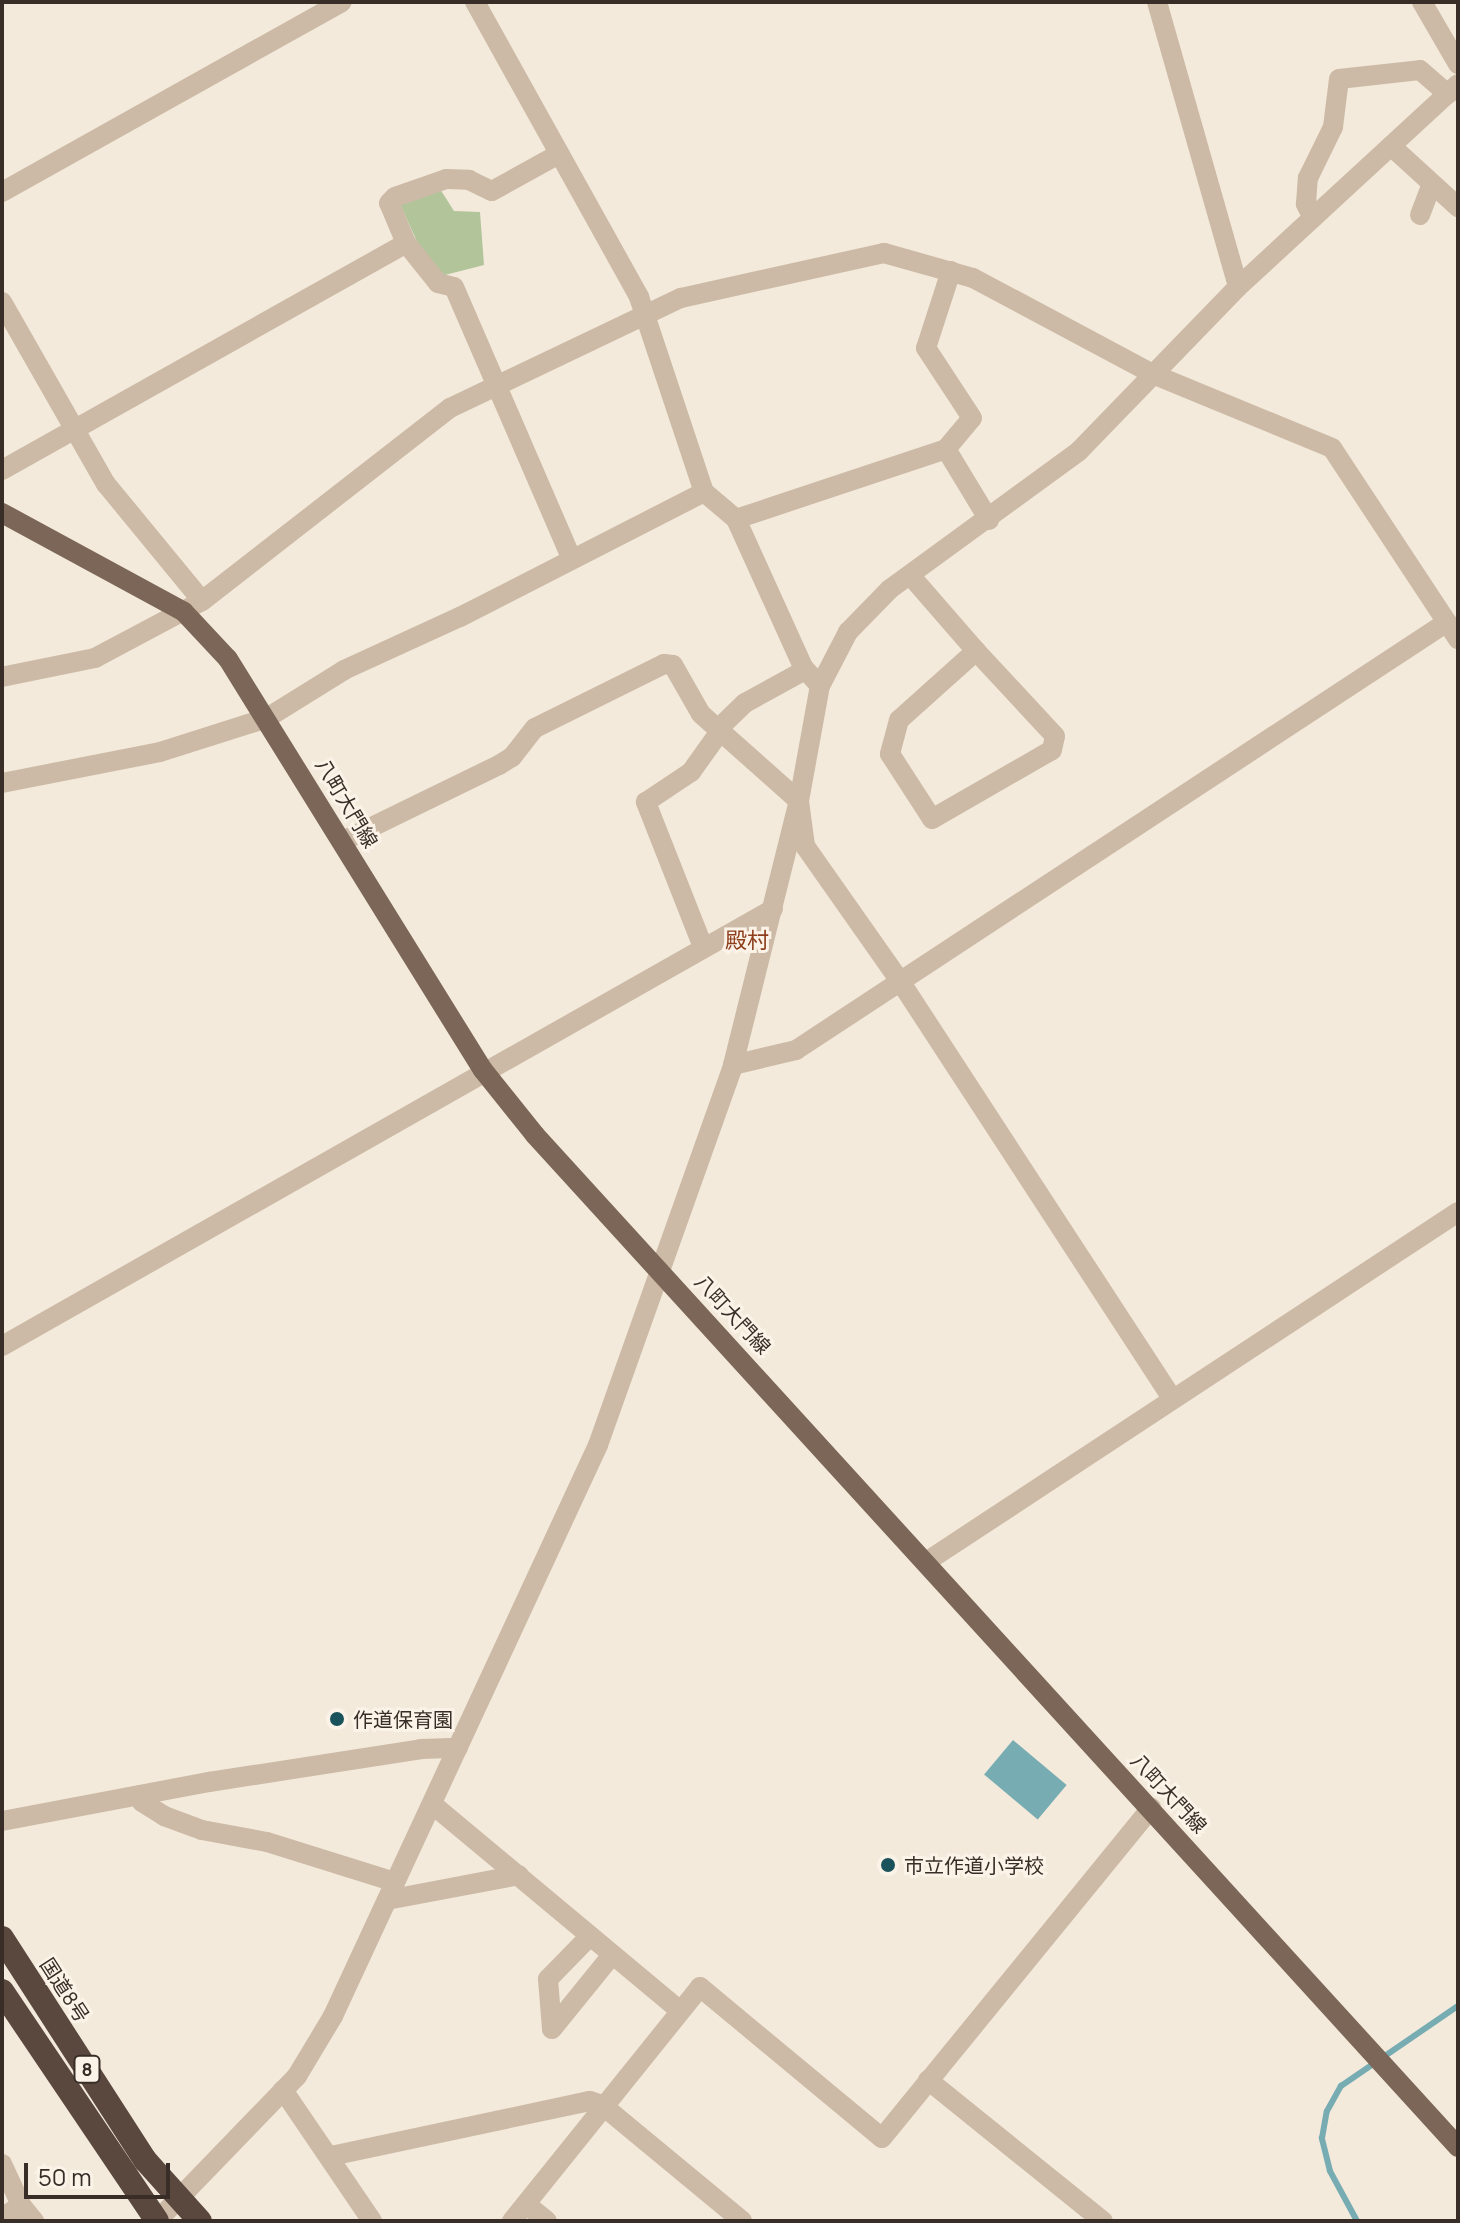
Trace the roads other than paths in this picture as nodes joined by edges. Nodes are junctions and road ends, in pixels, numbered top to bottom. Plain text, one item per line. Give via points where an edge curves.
1 (342, 2) edge
2 (475, 2) edge
3 (1157, 2) edge
4 (1422, 2) edge
5 (1458, 64) edge
6 (1452, 96) edge
7 (1391, 146) junction
8 (559, 154) junction
9 (1432, 184) junction
10 (2, 192) edge
11 (1458, 207) edge
12 (1420, 215) dead end
13 (1313, 218) junction
14 (406, 243) junction
15 (951, 271) junction
16 (1238, 287) junction
17 (2, 302) edge
18 (645, 315) junction
19 (1155, 375) junction
20 (498, 385) junction
21 (74, 429) junction
22 (946, 449) junction
23 (2, 470) edge
24 (704, 492) junction
25 (2, 513) edge
26 (736, 519) junction
27 (989, 520) junction
28 (571, 558) junction
29 (910, 575) junction
30 (202, 601) junction
31 (184, 612) junction
32 (1452, 630) edge
33 (976, 651) junction
34 (805, 670) junction
35 (2, 677) edge
36 (820, 686) junction
37 (267, 718) junction
38 (720, 729) junction
39 (2, 783) edge
40 (799, 801) junction
41 (343, 841) junction
42 (773, 909) junction
43 (703, 947) junction
44 (900, 981) junction
45 (733, 1065) junction
46 (483, 1070) junction
47 (1458, 1212) edge
48 (660, 1271) junction
49 (2, 1346) edge
50 (1173, 1399) junction
51 (926, 1562) junction
52 (458, 1748) junction
53 (140, 1795) junction
54 (432, 1804) junction
55 (1151, 1808) junction
56 (2, 1821) edge
57 (519, 1875) junction
58 (391, 1891) junction
59 (590, 1936) junction
60 (2, 1938) edge
61 (612, 1955) junction
62 (2, 1991) edge
63 (678, 2009) junction
64 (928, 2080) junction
65 (283, 2090) junction
66 (602, 2105) junction
67 (1458, 2147) edge
68 (331, 2156) junction
69 (2, 2164) edge
70 (179, 2193) junction
71 (526, 2204) junction
72 (27, 2213) edge
73 (2, 2218) edge
74 (157, 2221) edge
75 (200, 2221) edge
76 (372, 2221) edge
77 (512, 2221) edge
78 (547, 2221) edge
79 (742, 2221) edge
80 (1103, 2221) edge

1 - 10 street
2 - 8 street
3 - 16 street
4 - 5 street
6 - 7 street
6 - 13 street via 1420,70 1339,79 1333,127 1308,178 1306,204
7 - 9 street
7 - 13 street
8 - 14 street via 492,191 469,180 446,179 395,197 389,203
8 - 18 street
9 - 11 street
9 - 12 street
13 - 16 street
14 - 20 street via 438,283 454,287
14 - 21 street
15 - 18 street via 884,253 681,298
15 - 19 street
15 - 22 street via 926,348 972,418
16 - 19 street
17 - 21 street
18 - 20 street
18 - 24 street
19 - 27 street via 1079,451
19 - 32 street via 1332,448
20 - 28 street
20 - 30 street via 425,426 322,512
21 - 23 street
21 - 30 street via 106,484
22 - 26 street
22 - 27 street
24 - 26 street
24 - 28 street
25 - 31 main road, 八町大門線
26 - 34 street
27 - 29 street
28 - 37 street via 344,670
29 - 33 street
29 - 36 street via 867,609
30 - 31 street
31 - 35 street via 95,658
31 - 37 main road, 八町大門線 via 228,659
32 - 44 street
33 - 33 street via 1055,736 1052,750 932,819 890,754 899,720
34 - 36 street
34 - 38 street via 745,703
36 - 40 street
37 - 39 street via 160,752
37 - 41 main road, 八町大門線
38 - 40 street
38 - 41 street via 701,714 673,665 664,664 535,728 499,765
38 - 43 street via 691,772 646,802
40 - 42 street
40 - 44 street via 805,846
41 - 46 main road, 八町大門線
42 - 43 street
42 - 45 street
43 - 46 street
44 - 45 street via 796,1050
44 - 50 street
45 - 48 street
46 - 48 main road, 八町大門線
46 - 49 street
47 - 50 street
48 - 51 main road, 八町大門線
48 - 52 street via 598,1445
50 - 51 street
51 - 55 main road, 八町大門線
52 - 53 street via 406,1751
52 - 54 street
53 - 56 street
53 - 58 street via 164,1816 202,1830 267,1842
54 - 57 street
54 - 58 street
55 - 64 street
55 - 67 main road, 八町大門線
57 - 58 street
57 - 59 street
58 - 65 street via 333,2016
59 - 61 street
59 - 61 street via 548,1979 552,2029
60 - 70 highway, 国道8号 / 8 via 145,2160
61 - 63 street
62 - 74 highway, 8
63 - 64 street via 700,1987 882,2138
63 - 66 street
64 - 80 street
65 - 68 street
65 - 70 street
66 - 68 street via 590,2101
66 - 71 street
66 - 79 street
68 - 76 street
69 - 72 street
70 - 74 street
70 - 75 highway, 国道8号 / 8
71 - 77 street
71 - 78 street
72 - 73 street

